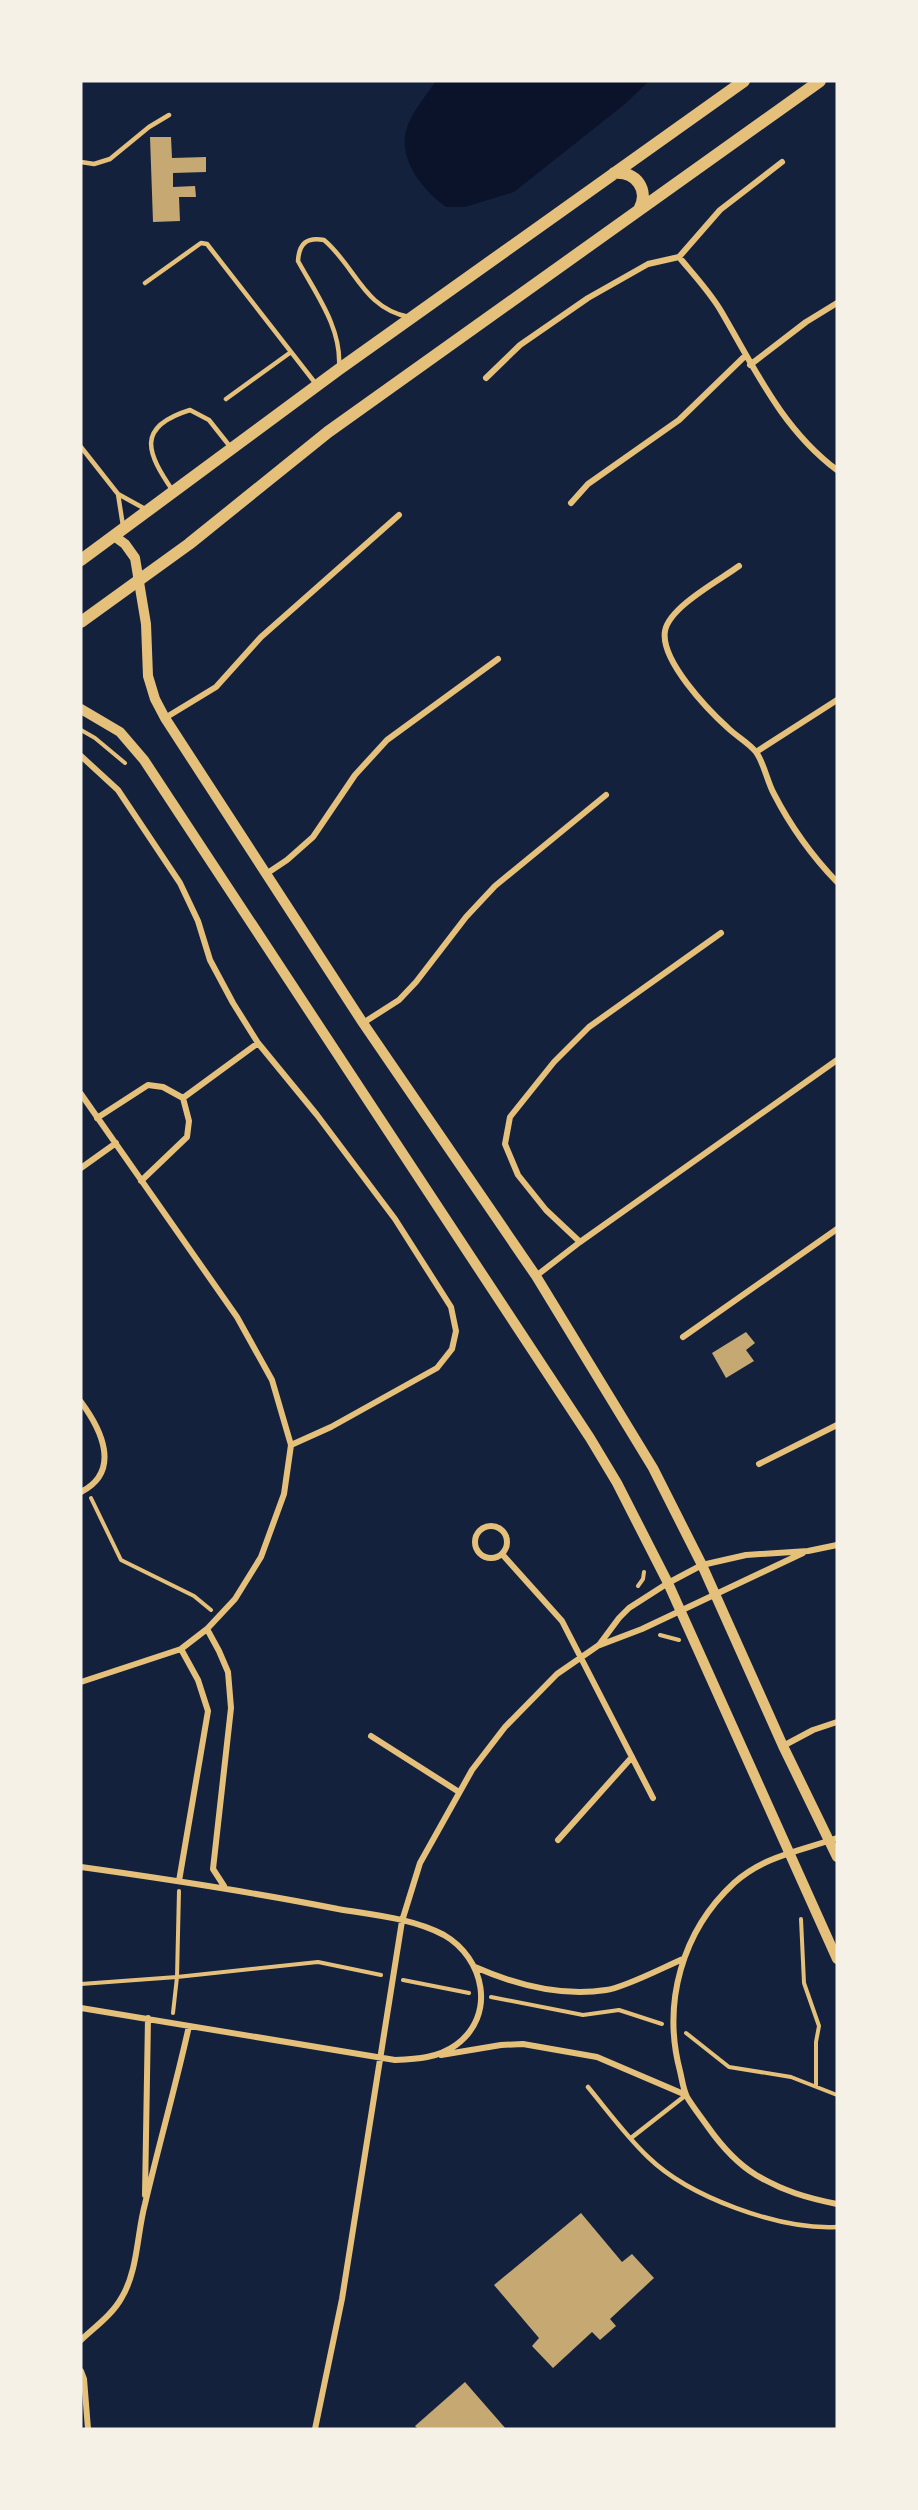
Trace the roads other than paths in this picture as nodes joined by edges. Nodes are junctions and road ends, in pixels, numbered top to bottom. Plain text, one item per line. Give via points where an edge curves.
1 (744, 81) edge
2 (820, 81) edge
3 (169, 116) dead end
4 (81, 162) edge
5 (782, 162) dead end
6 (614, 173) junction
7 (638, 211) junction
8 (679, 256) junction
9 (145, 283) dead end
10 (837, 303) edge
11 (411, 318) junction
12 (291, 352) junction
13 (745, 356) junction
14 (750, 365) junction
15 (339, 370) junction
16 (486, 378) dead end
17 (317, 386) junction
18 (226, 399) dead end
19 (81, 447) edge
20 (232, 448) junction
21 (837, 470) edge
22 (174, 492) junction
23 (118, 494) junction
24 (571, 503) dead end
25 (148, 511) junction
26 (399, 515) dead end
27 (119, 533) junction
28 (81, 560) edge
29 (740, 566) dead end
30 (139, 579) junction
31 (81, 622) edge
32 (498, 658) dead end
33 (837, 700) edge
34 (81, 709) edge
35 (165, 718) junction
36 (756, 752) junction
37 (81, 756) edge
38 (606, 795) dead end
39 (266, 874) junction
40 (836, 879) edge
41 (721, 933) dead end
42 (363, 1023) junction
43 (258, 1043) junction
44 (837, 1060) edge
45 (81, 1094) edge
46 (183, 1098) junction
47 (97, 1118) junction
48 (116, 1143) junction
49 (81, 1168) edge
50 (141, 1181) junction
51 (837, 1229) edge
52 (580, 1242) junction
53 (536, 1276) junction
54 (683, 1337) dead end
55 (81, 1402) edge
56 (837, 1425) edge
57 (291, 1446) junction
58 (759, 1464) dead end
59 (84, 1490) edge
60 (837, 1545) edge
61 (808, 1551) junction
62 (502, 1554) junction
63 (702, 1564) junction
64 (668, 1583) junction
65 (715, 1594) junction
66 (680, 1610) junction
67 (207, 1629) junction
68 (599, 1645) junction
69 (181, 1649) junction
70 (581, 1659) junction
71 (81, 1682) edge
72 (837, 1722) edge
73 (371, 1736) dead end
74 (783, 1746) junction
75 (632, 1757) junction
76 (459, 1792) junction
77 (653, 1798) dead end
78 (833, 1839) edge
79 (558, 1840) dead end
80 (789, 1852) junction
81 (837, 1857) edge
82 (81, 1867) edge
83 (179, 1881) junction
84 (224, 1887) junction
85 (402, 1921) junction
86 (683, 1959) junction
87 (837, 1959) edge
88 (475, 1967) junction
89 (81, 2008) edge
90 (148, 2018) junction
91 (189, 2026) junction
92 (432, 2057) junction
93 (380, 2059) junction
94 (588, 2087) dead end
95 (686, 2095) junction
96 (631, 2138) junction
97 (837, 2204) edge
98 (144, 2205) junction
99 (837, 2227) edge
100 (81, 2340) edge
101 (81, 2371) edge
102 (88, 2429) edge
103 (315, 2429) edge

1 - 6 main road
2 - 7 main road
3 - 4 lane via 110,159 94,164
5 - 8 street via 720,210
6 - 7 main road via 629,174 640,183 643,197
6 - 11 main road
7 - 30 main road via 328,432 189,544
8 - 13 street via 721,310
8 - 16 street via 648,264 588,298 520,345
9 - 12 lane via 201,243 207,244
10 - 14 street
11 - 15 main road
11 - 15 lane via 378,305 324,240 304,242 298,250 298,261 337,334
12 - 17 lane
12 - 18 lane
13 - 14 street
13 - 24 street via 679,420 588,484
14 - 21 street via 798,435
15 - 17 main road
17 - 20 main road
19 - 23 lane
20 - 22 main road
20 - 22 lane via 209,420 190,410 172,416 156,428 150,441 151,453
22 - 25 main road
23 - 25 lane
23 - 27 lane
25 - 27 main road
26 - 35 street via 261,637 216,687
27 - 28 main road
27 - 30 street via 131,550
29 - 36 street via 678,610 667,625 665,640 672,659 700,699
30 - 31 main road
30 - 35 street via 148,676
32 - 39 street via 387,741 355,775 314,837
33 - 36 street
34 - 64 street via 120,732 144,760 590,1438
35 - 39 street
36 - 40 street via 788,820 810,852
37 - 43 street via 118,790 180,883 210,960
38 - 42 street via 495,886 399,1000
39 - 42 street
41 - 52 street via 589,1027 554,1062 510,1117 505,1144 518,1175 546,1210
42 - 53 street
43 - 46 street
43 - 57 street via 395,1219 451,1307 456,1331 452,1349 437,1368
44 - 52 street
45 - 47 street
46 - 47 street via 163,1087 148,1085
46 - 50 street via 189,1121 187,1137
47 - 48 street
48 - 49 street
48 - 50 street
50 - 57 street via 237,1317 272,1380
51 - 54 street
52 - 53 street
53 - 63 street via 653,1468
55 - 59 street via 103,1438 105,1459 99,1476
56 - 58 street
57 - 67 street via 285,1494 261,1557 235,1599
60 - 61 street
61 - 63 street via 746,1555
61 - 65 street
62 - 62 street via 507,1544 505,1534 492,1526 482,1528 475,1542 479,1552 487,1558
62 - 70 street via 562,1621
63 - 64 street
63 - 65 street
64 - 66 street
64 - 68 street via 629,1608
65 - 66 street
65 - 74 street
66 - 68 street
66 - 80 street
67 - 69 street
67 - 84 street via 228,1672 231,1708 213,1869
68 - 70 street
69 - 71 street
69 - 83 street via 198,1680 208,1711
70 - 75 street
70 - 76 street via 557,1674 505,1727
72 - 74 street
73 - 76 street
74 - 78 street
75 - 77 street
75 - 79 street
76 - 85 street via 420,1863
78 - 80 street
78 - 81 street
80 - 86 street via 760,1864 735,1882 696,1930
80 - 87 street
82 - 83 street
83 - 84 street
84 - 85 street
85 - 88 street via 451,1940
85 - 93 street
86 - 88 street via 608,1990 540,1988 507,1981
86 - 95 street via 673,2006 676,2055
88 - 92 street via 482,1995 475,2023 455,2046
89 - 90 street
90 - 91 street
90 - 98 street
91 - 93 street
91 - 98 street
92 - 93 street
92 - 95 street via 523,2044 597,2057
93 - 103 street via 342,2299
94 - 96 lane
95 - 96 lane
95 - 97 street via 718,2142 754,2174 798,2196
96 - 99 lane via 670,2176 701,2194 776,2221
98 - 100 street via 122,2297
101 - 102 street

